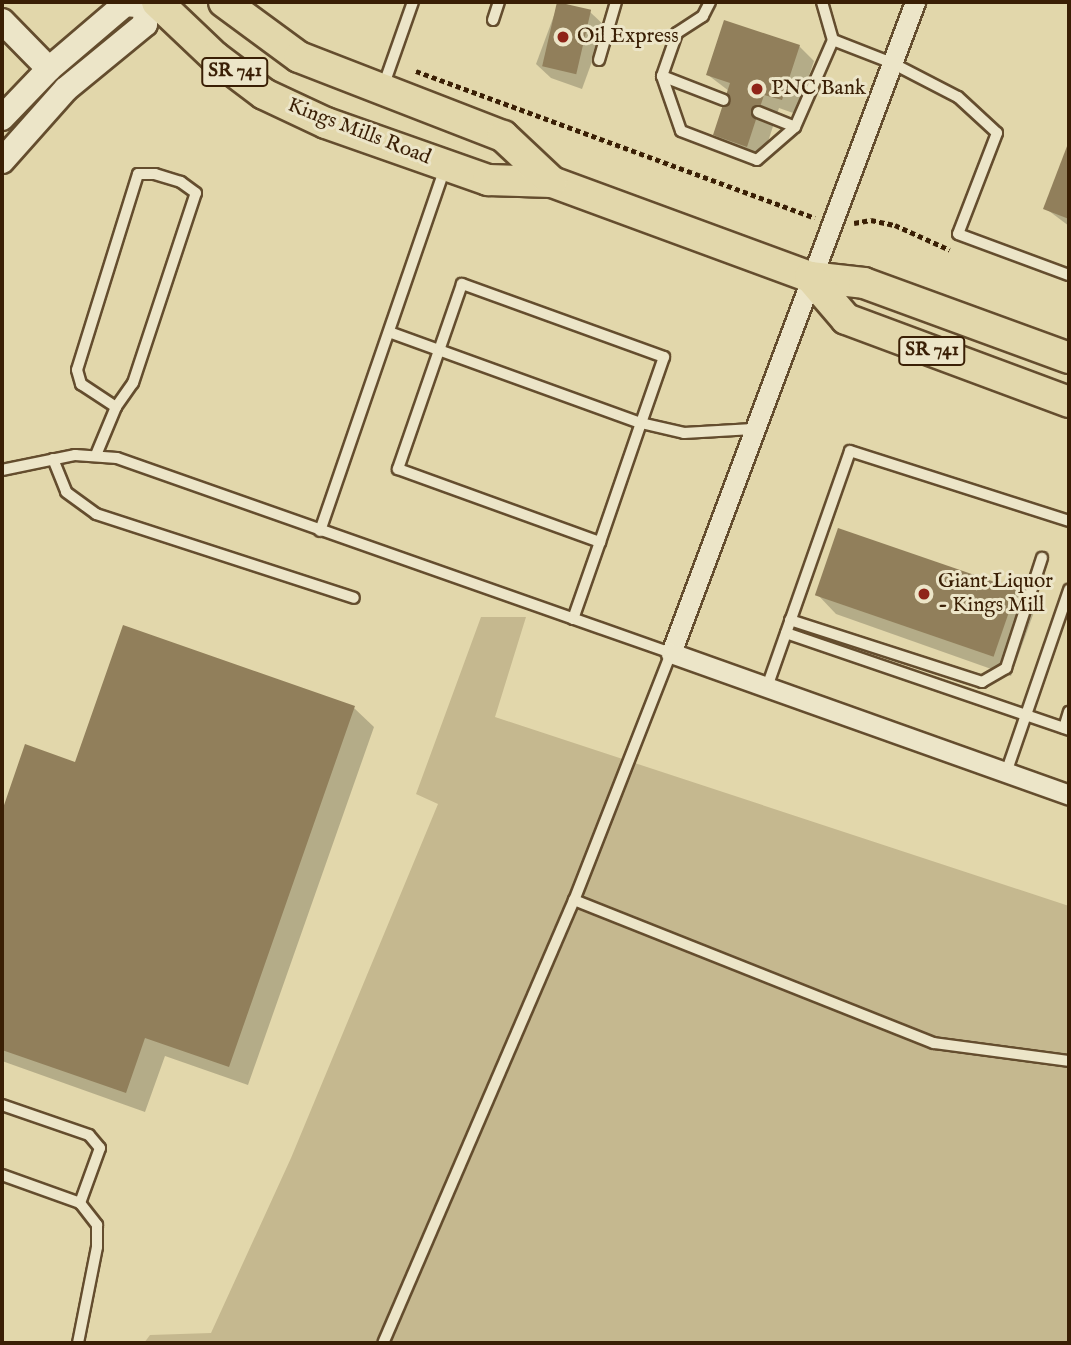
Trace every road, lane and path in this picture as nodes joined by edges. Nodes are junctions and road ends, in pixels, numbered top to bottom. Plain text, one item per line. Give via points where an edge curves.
1 (224, 2) edge
2 (413, 2) edge
3 (499, 2) edge
4 (616, 2) edge
5 (710, 2) edge
6 (822, 2) edge
7 (915, 2) edge
8 (151, 3) edge
9 (493, 20) dead end
10 (2, 21) edge
11 (833, 40) junction
12 (599, 60) dead end
13 (392, 63) junction
14 (892, 63) junction
15 (49, 69) junction
16 (662, 76) junction
17 (382, 91) junction
18 (724, 100) dead end
19 (758, 113) dead end
20 (2, 118) edge
21 (795, 127) junction
22 (2, 162) edge
23 (446, 166) junction
24 (552, 182) junction
25 (830, 225) junction
26 (1069, 275) edge
27 (810, 277) junction
28 (389, 331) junction
29 (439, 350) junction
30 (1069, 358) edge
31 (1069, 402) edge
32 (116, 407) junction
33 (641, 423) junction
34 (753, 429) junction
35 (96, 455) junction
36 (53, 459) junction
37 (2, 470) edge
38 (1069, 521) edge
39 (320, 531) junction
40 (600, 542) junction
41 (1042, 558) dead end
42 (1069, 590) edge
43 (354, 598) dead end
44 (573, 619) junction
45 (790, 620) junction
46 (786, 633) junction
47 (671, 653) junction
48 (767, 687) junction
49 (1069, 712) edge
50 (1026, 715) junction
51 (1066, 729) edge
52 (1006, 773) junction
53 (1069, 795) edge
54 (574, 900) junction
55 (1069, 1061) edge
56 (2, 1105) edge
57 (2, 1175) edge
58 (80, 1203) junction
59 (78, 1343) edge
60 (383, 1343) edge

1 - 17 main road, Kings Mills Road / SR 741 via 299,57
2 - 13 lane
3 - 9 lane
4 - 12 lane
5 - 16 lane via 703,16 677,33
6 - 11 lane
7 - 14 street
8 - 15 street via 125,4
8 - 22 street via 145,24 66,89
8 - 23 main road, Kings Mills Road / SR 741 via 264,94 326,123
10 - 15 street
11 - 14 lane
11 - 21 lane
13 - 17 lane
13 - 25 path
14 - 25 street
14 - 26 lane via 958,97 997,133 958,234
15 - 20 street
16 - 18 lane
16 - 21 lane via 681,131 706,141 757,160
17 - 24 main road, Kings Mills Road / SR 741 via 503,136
19 - 21 lane
23 - 24 main road, Kings Mills Road / SR 741 via 488,180
23 - 28 lane
24 - 27 main road, Kings Mills Road / SR 741
25 - 27 street
27 - 30 main road, Kings Mills Road / SR 741 via 864,283
27 - 31 main road, Kings Mills Road / SR 741 via 846,319
27 - 34 street
28 - 29 lane
28 - 39 lane
29 - 33 lane
29 - 33 lane via 462,284 474,288 664,357
29 - 40 lane via 398,469
32 - 32 lane via 133,383 196,193 181,182 155,174 138,174 77,370 81,384
32 - 35 lane
33 - 34 lane via 684,433
33 - 40 lane
34 - 47 street
35 - 36 lane
35 - 39 lane via 148,467
36 - 37 lane
36 - 43 lane via 66,492 96,514
38 - 45 lane via 850,451
39 - 44 lane
40 - 44 lane
41 - 45 lane via 1006,668 982,682
42 - 50 lane
44 - 47 lane
45 - 46 lane
46 - 48 lane
46 - 50 lane
47 - 48 street
47 - 54 lane
48 - 52 street
49 - 51 lane
50 - 51 lane
50 - 52 lane
52 - 53 street
54 - 55 lane via 892,1030 934,1043
54 - 60 lane
56 - 58 lane via 89,1135 100,1148
57 - 58 lane
58 - 59 lane via 97,1225 97,1247

